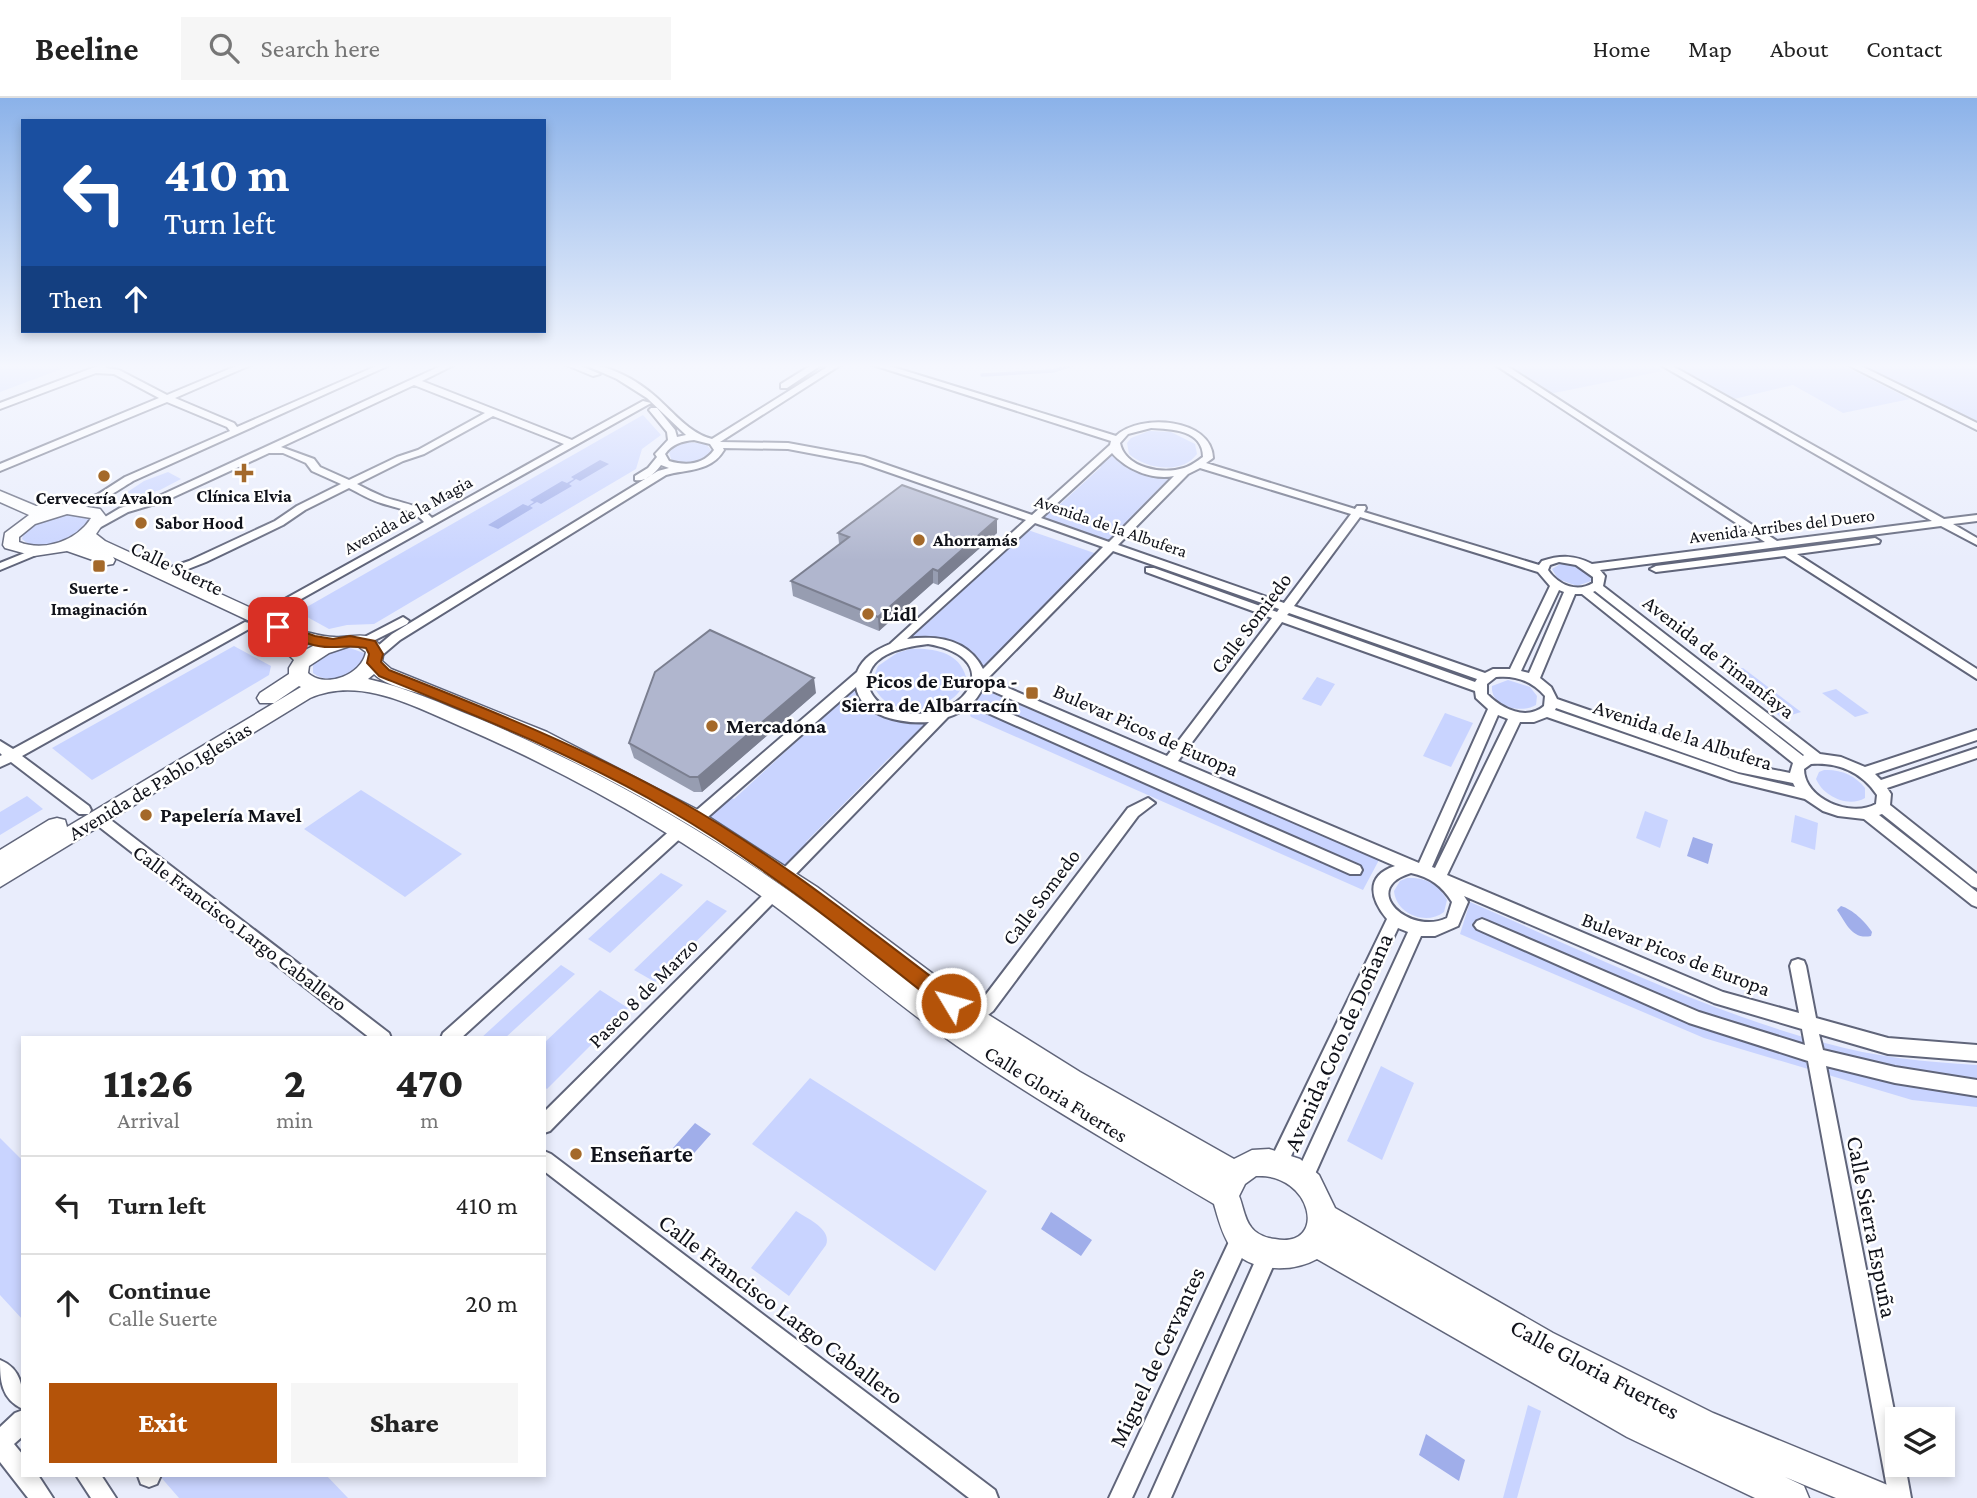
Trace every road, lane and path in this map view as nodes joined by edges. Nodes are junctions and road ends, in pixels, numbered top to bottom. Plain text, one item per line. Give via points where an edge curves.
1 (91, 429) edge
2 (233, 429) edge
3 (241, 429) edge
4 (312, 429) edge
5 (461, 429) edge
6 (535, 429) edge
7 (598, 429) edge
8 (670, 429) edge
9 (687, 429) edge
10 (711, 429) edge
11 (731, 429) edge
12 (1072, 429) edge
13 (1115, 429) edge
14 (1134, 429) edge
15 (1184, 429) edge
16 (1599, 429) edge
17 (1778, 429) edge
18 (235, 432) junction
19 (1124, 432) junction
20 (697, 438) junction
21 (673, 442) junction
22 (1114, 443) junction
23 (572, 444) junction
24 (716, 447) junction
25 (265, 451) junction
26 (661, 458) junction
27 (1205, 462) junction
28 (682, 467) junction
29 (0, 468) edge
30 (1184, 472) junction
31 (349, 485) junction
32 (0, 496) edge
33 (1360, 509) junction
34 (0, 510) edge
35 (60, 510) junction
36 (1977, 518) edge
37 (1029, 522) junction
38 (431, 523) junction
39 (1944, 523) junction
40 (1977, 528) edge
41 (91, 530) junction
42 (1957, 530) junction
43 (10, 535) edge
44 (1977, 542) edge
45 (1775, 544) junction
46 (63, 545) junction
47 (1108, 550) junction
48 (37, 551) junction
49 (1788, 553) junction
50 (1544, 566) junction
51 (0, 567) edge
52 (164, 573) junction
53 (1593, 580) junction
54 (1556, 585) junction
55 (1571, 590) junction
56 (1283, 612) junction
57 (252, 622) junction
58 (333, 643) junction
59 (894, 645) junction
60 (371, 653) junction
61 (302, 668) junction
62 (1514, 673) junction
63 (861, 675) junction
64 (1977, 675) edge
65 (1533, 679) junction
66 (980, 680) junction
67 (346, 682) junction
68 (1482, 682) junction
69 (321, 686) junction
70 (986, 707) dead end
71 (1549, 707) junction
72 (1495, 708) junction
73 (943, 715) junction
74 (1516, 716) junction
75 (1977, 735) edge
76 (0, 746) edge
77 (1977, 754) edge
78 (1817, 758) junction
79 (6, 759) edge
80 (1801, 762) junction
81 (1169, 764) junction
82 (1864, 772) junction
83 (1796, 779) junction
84 (1879, 786) junction
85 (1808, 794) junction
86 (1138, 804) dead end
87 (1883, 807) junction
88 (91, 814) junction
89 (1868, 814) junction
90 (687, 825) junction
91 (0, 861) edge
92 (1417, 868) junction
93 (1355, 870) dead end
94 (0, 878) edge
95 (1444, 879) junction
96 (1977, 882) edge
97 (780, 884) junction
98 (1977, 901) edge
99 (1395, 918) junction
100 (1482, 925) dead end
101 (1417, 928) junction
102 (1798, 966) dead end
103 (981, 1018) junction
104 (1810, 1026) junction
105 (380, 1036) edge
106 (451, 1036) edge
107 (1977, 1053) edge
108 (1815, 1056) junction
109 (1977, 1088) edge
110 (546, 1123) edge
111 (546, 1162) edge
112 (1278, 1163) junction
113 (1304, 1177) junction
114 (1230, 1184) junction
115 (1319, 1229) junction
116 (1241, 1238) junction
117 (1268, 1255) junction
118 (0, 1370) edge
119 (21, 1396) edge
120 (21, 1423) edge
121 (0, 1443) edge
122 (21, 1471) edge
123 (26, 1477) edge
124 (89, 1477) edge
125 (43, 1498) edge
126 (106, 1498) edge
127 (987, 1498) edge
128 (1120, 1498) edge
129 (1160, 1498) edge
130 (1792, 1498) edge
131 (1878, 1498) edge
132 (1900, 1498) edge

1 - 29 street
2 - 18 street
3 - 18 street
4 - 25 street
5 - 31 street
6 - 23 street
7 - 23 street, Avenida de la Magia
8 - 21 street
9 - 20 street
10 - 20 street
11 - 24 street
12 - 22 street
13 - 19 street
14 - 19 street
15 - 27 street via 1205,442 1210,450
16 - 45 street
17 - 39 street
18 - 35 street via 128,479 101,496
19 - 22 street
20 - 21 street
20 - 24 street
21 - 26 street via 662,450
22 - 30 street via 1116,455 1137,469
22 - 37 street
23 - 38 street, Avenida de la Magia
24 - 28 street via 707,462
24 - 37 street, Avenida de la Albufera via 827,458
25 - 31 street via 284,450
25 - 41 street via 161,499 124,510
26 - 28 street
26 - 60 street via 652,470 391,628
27 - 30 street
27 - 33 street
28 - 60 street via 662,473
30 - 47 street
31 - 38 street via 424,515
31 - 52 street via 264,531
32 - 35 main road via 33,511
33 - 50 street
33 - 56 street, Calle Somiedo
34 - 43 main road via 17,520
35 - 41 main road, Calle Suerte via 94,512 99,518
35 - 43 main road
36 - 39 street, Avenida Arribes del Duero
37 - 47 street, Avenida de la Albufera
37 - 59 street
38 - 57 street, Avenida de la Magia
39 - 42 street
39 - 45 street, Avenida Arribes del Duero
40 - 42 street, Avenida Arribes del Duero
41 - 46 main road
41 - 52 main road, Calle Suerte via 99,544
42 - 44 street
42 - 49 street, Avenida Arribes del Duero
43 - 48 main road via 11,544 20,550
45 - 53 street, Avenida Arribes del Duero
46 - 48 main road
46 - 57 main road, Calle Suerte via 86,550
47 - 56 street, Avenida de la Albufera
47 - 66 street
48 - 51 street
49 - 53 street, Avenida Arribes del Duero
49 - 64 street
50 - 53 street via 1567,559
50 - 54 street
52 - 57 main road, Calle Suerte
53 - 55 street
53 - 78 street, Avenida de Timanfaya
53 - 80 street, Avenida de Timanfaya
54 - 55 street
54 - 62 street
55 - 65 street
56 - 68 street, Avenida de la Albufera
56 - 81 street, Calle Somiedo
57 - 58 main road, Calle Suerte
57 - 61 main road, Calle Suerte via 296,651
57 - 79 street, Avenida de la Magia
58 - 60 main road
58 - 61 main road, Avenida de Pablo Iglesias via 317,650
59 - 63 street via 871,658
59 - 66 street via 928,640 959,649 978,667
60 - 67 main road via 363,673
60 - 90 main road, Calle Gloria Fuertes via 384,673 589,761
61 - 69 main road, Calle Suerte via 307,683
61 - 88 main road, Avenida de Pablo Iglesias
62 - 65 street
62 - 68 street via 1493,673
63 - 73 street via 866,697 884,711 907,718
63 - 90 street
65 - 71 street via 1547,690
66 - 73 street via 966,703
66 - 81 street, Bulevar Picos de Europa
67 - 69 main road, Avenida de Pablo Iglesias
67 - 90 main road, Calle Gloria Fuertes via 369,683 478,726
68 - 72 street via 1487,702
69 - 88 main road, Avenida de Pablo Iglesias
70 - 93 street, Bulevar Picos de Europa
71 - 74 street via 1528,718
71 - 83 street, Avenida de la Albufera via 1743,769
71 - 85 street, Avenida de la Albufera via 1737,778
72 - 74 street
72 - 92 street
73 - 97 street, Paseo 8 de Marzo
74 - 95 street
75 - 82 street
76 - 79 street, Calle Francisco Largo Caballero
77 - 84 street
78 - 80 street
78 - 82 street via 1841,761
79 - 88 street, Calle Francisco Largo Caballero
80 - 83 street
81 - 92 street, Bulevar Picos de Europa
82 - 84 street
83 - 85 street
84 - 87 street
85 - 89 street via 1844,813
86 - 103 street, Calle Somedo
87 - 89 street
87 - 96 street
88 - 91 main road, Avenida de Pablo Iglesias
88 - 94 main road, Avenida de Pablo Iglesias
88 - 105 street, Calle Francisco Largo Caballero
89 - 98 street
90 - 97 main road, Calle Gloria Fuertes
90 - 106 street
92 - 95 street
92 - 99 street via 1392,870 1381,880 1378,893
95 - 101 street via 1460,902 1453,922 1432,930
95 - 104 street, Bulevar Picos de Europa via 1720,998
97 - 103 main road, Calle Gloria Fuertes
97 - 110 street, Paseo 8 de Marzo
97 - 114 main road, Calle Gloria Fuertes via 902,993 1028,1080
99 - 101 street
99 - 112 street, Avenida Coto de Doñana
100 - 108 street via 1695,1018
101 - 113 street, Avenida Coto de Doñana
102 - 104 street, Calle Sierra Espuña
103 - 114 main road, Calle Gloria Fuertes
104 - 107 street, Bulevar Picos de Europa via 1888,1046
104 - 108 street, Calle Sierra Espuña
108 - 109 street
108 - 132 street, Calle Sierra Espuña
111 - 127 street, Calle Francisco Largo Caballero
112 - 113 main road
112 - 114 main road via 1252,1163
113 - 115 main road via 1319,1199
114 - 116 main road
115 - 117 main road via 1292,1256
115 - 130 main road, Calle Gloria Fuertes via 1626,1420
115 - 131 main road, Calle Gloria Fuertes via 1676,1413
116 - 117 main road
116 - 128 street, Miguel de Cervantes
117 - 129 street
118 - 119 street
120 - 121 street
121 - 122 street
123 - 125 street
124 - 126 street

